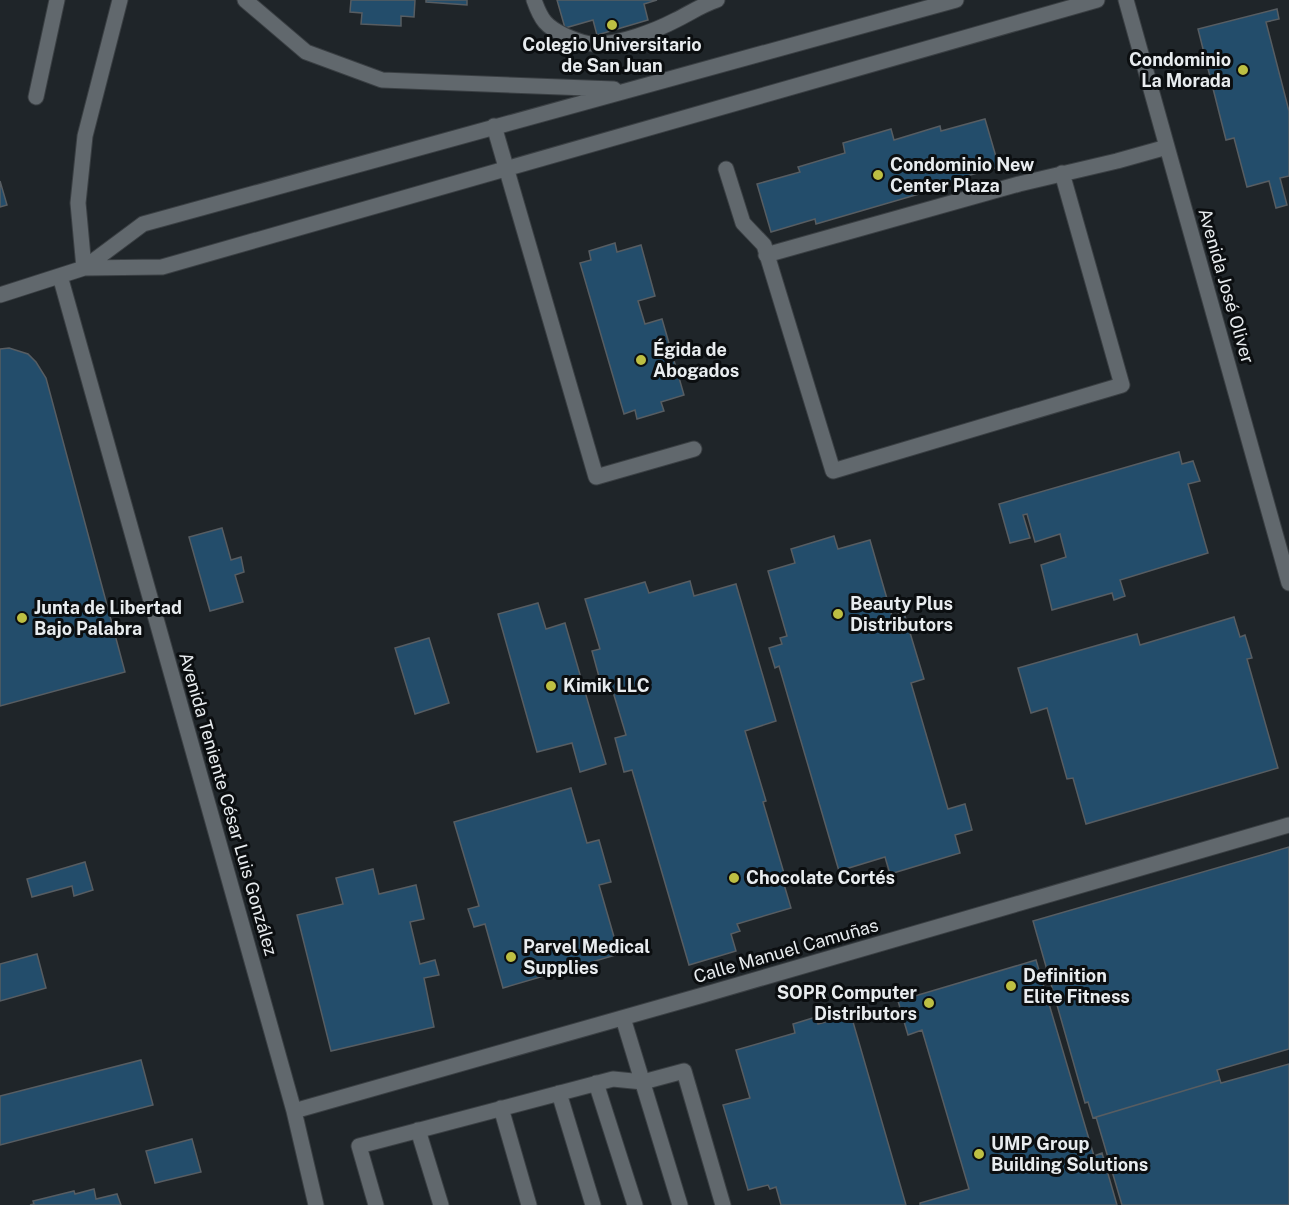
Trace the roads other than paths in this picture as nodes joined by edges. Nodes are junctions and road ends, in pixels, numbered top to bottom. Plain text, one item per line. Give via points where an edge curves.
1 (57, 0) edge
2 (120, 0) edge
3 (245, 0) edge
4 (534, 0) edge
5 (717, 0) edge
6 (956, 0) edge
7 (1097, 0) edge
8 (1126, 0) edge
9 (629, 90) junction
10 (36, 97) dead end
11 (494, 126) junction
12 (1167, 147) junction
13 (507, 169) junction
14 (726, 169) dead end
15 (1062, 173) junction
16 (766, 255) junction
17 (84, 268) junction
18 (60, 276) junction
19 (0, 295) edge
20 (694, 449) dead end
21 (1289, 583) edge
22 (1289, 825) edge
23 (622, 1018) junction
24 (643, 1082) junction
25 (596, 1083) junction
26 (559, 1093) junction
27 (501, 1108) junction
28 (294, 1111) junction
29 (418, 1130) junction
30 (316, 1205) edge
31 (376, 1205) edge
32 (441, 1205) edge
33 (529, 1205) edge
34 (593, 1205) edge
35 (635, 1205) edge
36 (680, 1205) edge
37 (723, 1205) edge

1 - 10 street
2 - 17 street via 85,136 78,203
3 - 9 street via 306,52 382,80
4 - 5 street via 540,20 556,32 596,45 628,39
6 - 9 street
7 - 13 street
8 - 12 street, Avenida José Oliver
9 - 11 street
11 - 13 street
11 - 17 street via 143,224
12 - 15 street
12 - 21 street, Avenida José Oliver
13 - 17 street via 162,267
13 - 20 street via 596,477
14 - 16 street via 742,223 764,245
15 - 16 street
15 - 16 street via 1122,385 833,471
17 - 18 street
18 - 19 street
18 - 28 street, Avenida Teniente César Luis González
22 - 23 street, Calle Manuel Camuñas
23 - 24 street
23 - 28 street, Calle Manuel Camuñas
24 - 25 street via 613,1079
24 - 36 street
24 - 37 street via 684,1071
25 - 26 street
25 - 35 street
26 - 27 street
26 - 34 street
27 - 29 street
27 - 33 street
28 - 30 street, Avenida Teniente César Luis González
29 - 31 street via 359,1146
29 - 32 street

